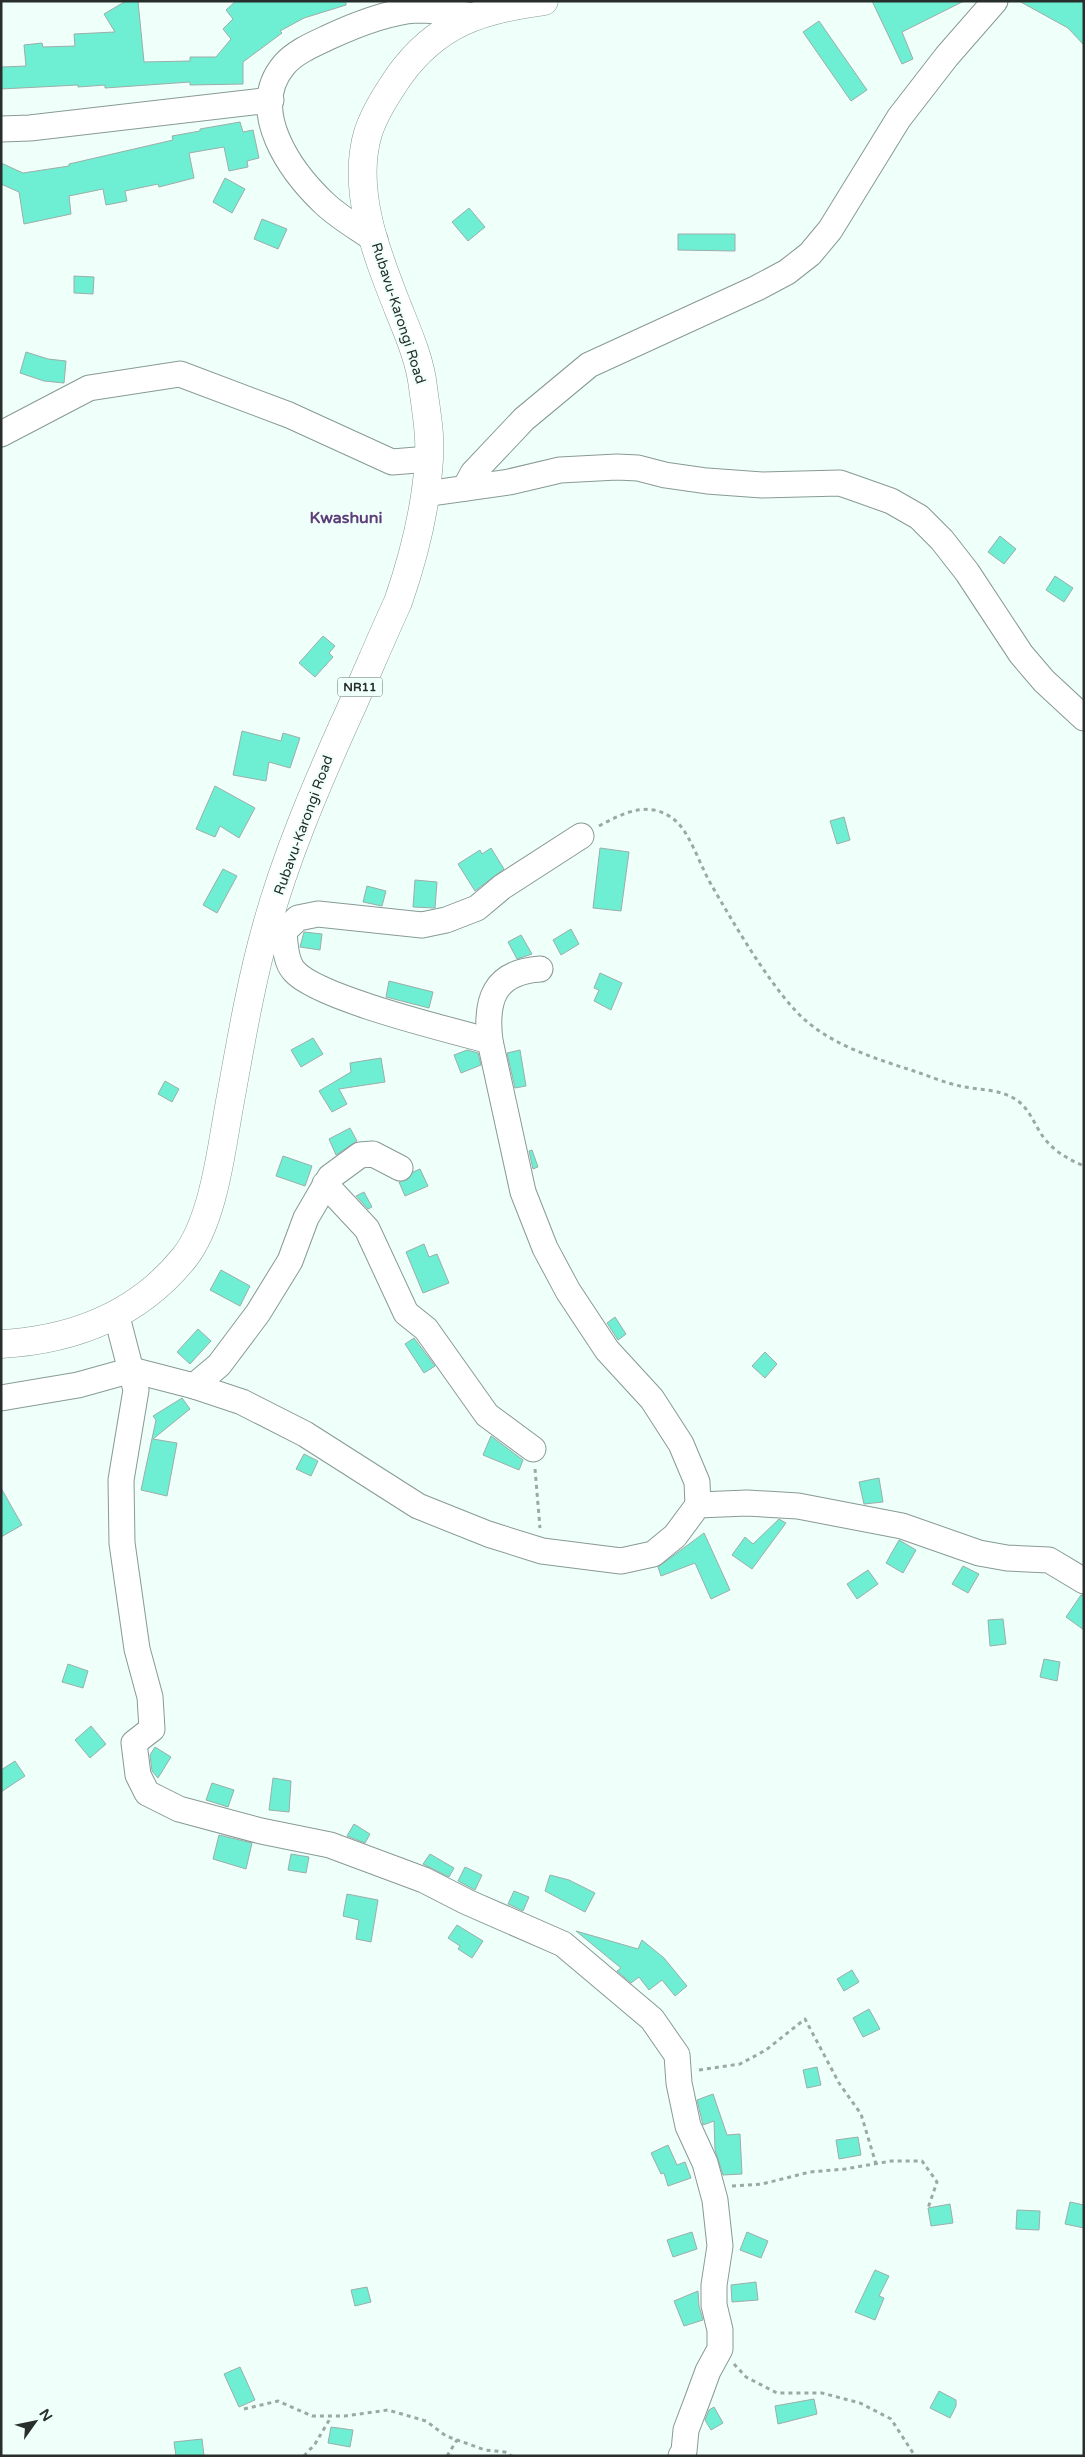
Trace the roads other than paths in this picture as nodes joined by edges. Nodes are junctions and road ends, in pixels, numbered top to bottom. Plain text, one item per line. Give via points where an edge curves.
1 (544, 1) edge
2 (995, 1) edge
3 (473, 16) junction
4 (271, 100) junction
5 (1, 129) edge
6 (375, 240) junction
7 (1, 434) edge
8 (429, 459) junction
9 (465, 488) junction
10 (425, 494) junction
11 (1084, 718) edge
12 (581, 836) road end
13 (276, 928) junction
14 (540, 969) dead end
15 (490, 1041) junction
16 (400, 1168) dead end
17 (325, 1184) junction
18 (117, 1316) junction
19 (1, 1344) edge
20 (132, 1370) junction
21 (194, 1386) junction
22 (1, 1398) edge
23 (533, 1449) road end
24 (698, 1505) junction
25 (1084, 1581) edge
26 (681, 2456) edge

1 - 3 highway, Rubavu-Karongi Road / NR11
2 - 9 street via 899,118 830,230 810,254 787,272 764,284 589,365 524,419 473,473
3 - 4 street via 415,10 371,20 339,32 285,63 276,76
3 - 6 highway, Rubavu-Karongi Road / NR11 via 450,27 408,64 377,111 368,133 364,164 365,198
4 - 5 street
4 - 6 street via 272,127 297,172 326,205
6 - 8 highway, Rubavu-Karongi Road / NR11 via 421,376
7 - 8 street via 89,388 180,374 289,415 392,462
8 - 10 highway, Rubavu-Karongi Road / NR11
9 - 10 street
9 - 11 street via 560,470 617,467 716,482 762,485 840,483 891,501 919,517 936,534 967,572 1021,654
10 - 13 highway, Rubavu-Karongi Road / NR11 via 409,569 398,602 312,796
12 - 13 street via 502,887 477,908 446,920 422,924 318,914 298,918
13 - 15 street via 292,970 303,980 377,1009
13 - 18 highway, Rubavu-Karongi Road / NR11 via 245,1024 220,1162 198,1233 185,1257 165,1278
14 - 15 street via 516,973 497,988 490,999
15 - 24 street via 522,1192 545,1248 568,1291 607,1350 652,1399 682,1444 697,1482
16 - 17 street via 373,1154 360,1155
17 - 21 street via 306,1218 290,1261 258,1313 219,1365
17 - 23 street via 367,1229 406,1313 426,1329 487,1415
18 - 19 highway, Rubavu-Karongi Road / NR11 via 51,1339
18 - 20 street
20 - 21 street
20 - 22 street
20 - 26 street via 136,1402 120,1504 137,1649 150,1696 152,1729 134,1743 138,1775 147,1793 179,1809 330,1845 424,1880 563,1944 652,2019 677,2055 688,2126 712,2188 720,2246 714,2284 720,2349 708,2371 686,2430
21 - 24 street via 242,1402 306,1434 418,1506 542,1551 621,1560 653,1554 675,1536
24 - 25 street via 798,1506 902,1526 979,1553 1050,1560

